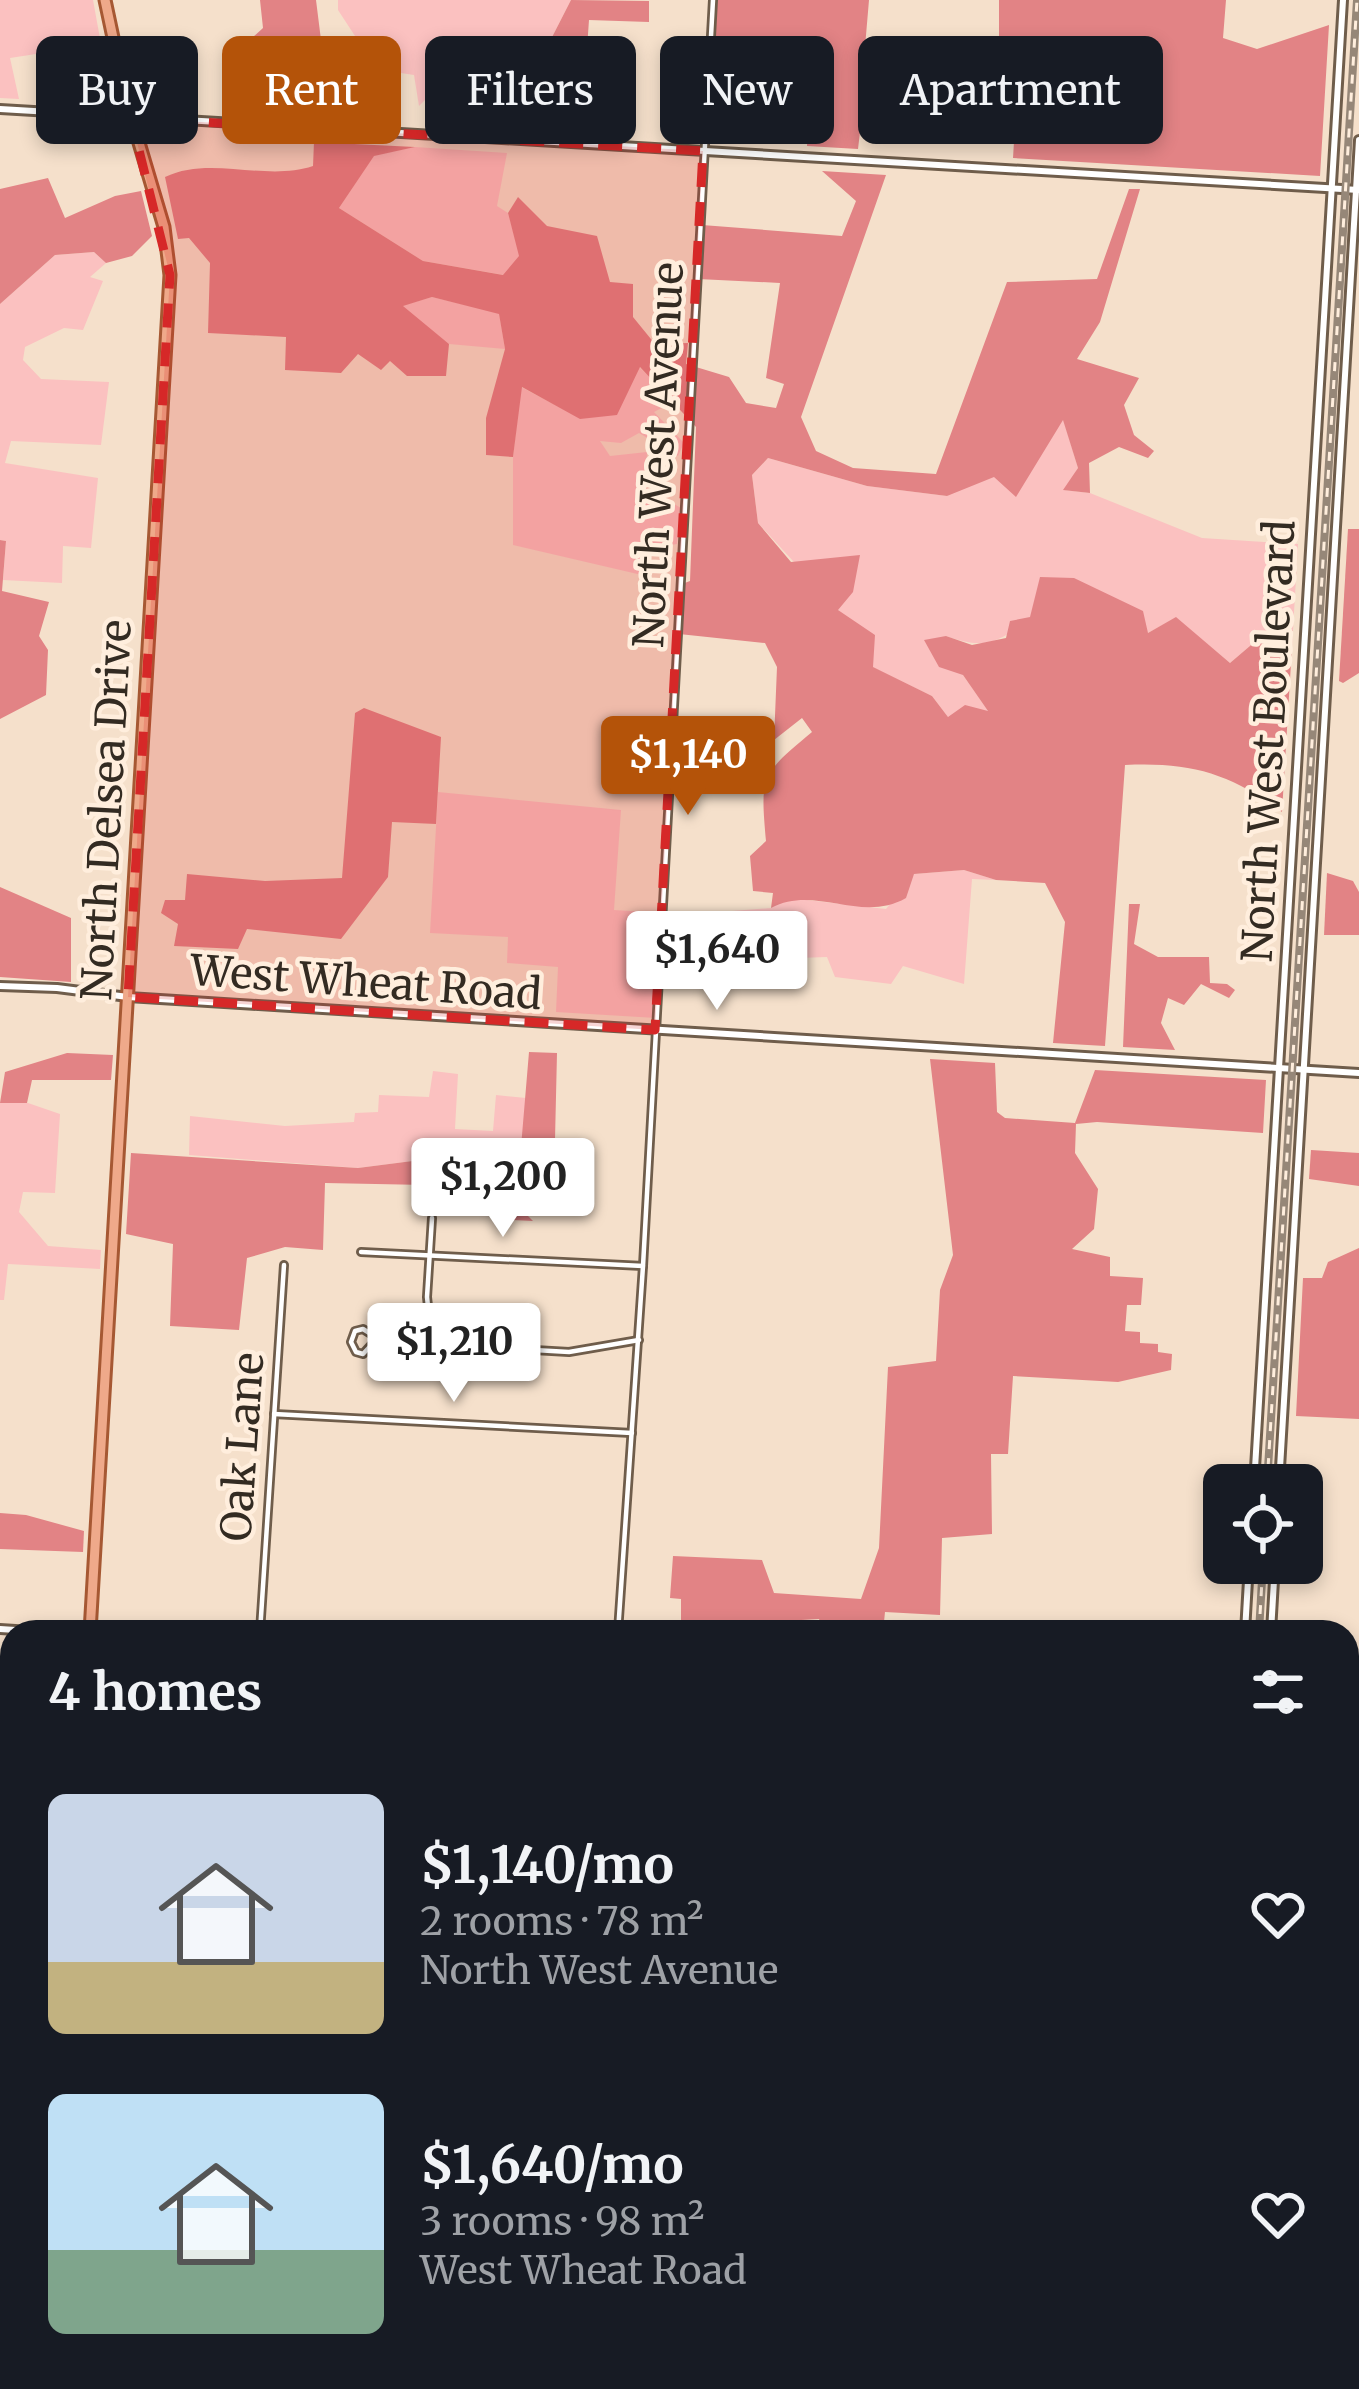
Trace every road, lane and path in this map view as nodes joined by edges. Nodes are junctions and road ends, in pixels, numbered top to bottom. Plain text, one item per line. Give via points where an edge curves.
1 (105, 0) edge
2 (713, 0) edge
3 (1342, 0) edge
4 (113, 36) edge
5 (0, 109) edge
6 (36, 111) edge
7 (198, 122) edge
8 (1359, 140) edge
9 (139, 144) edge
10 (703, 151) junction
11 (1331, 189) junction
12 (1358, 190) edge
13 (0, 986) edge
14 (128, 998) junction
15 (655, 1030) junction
16 (1279, 1069) junction
17 (1304, 1070) junction
18 (1359, 1073) edge
19 (431, 1217) dead end
20 (361, 1252) dead end
21 (431, 1257) junction
22 (284, 1265) dead end
23 (644, 1266) junction
24 (376, 1340) dead end
25 (639, 1340) junction
26 (432, 1344) junction
27 (274, 1414) junction
28 (632, 1433) junction
29 (1255, 1464) edge
30 (1280, 1464) edge
31 (1248, 1584) edge
32 (1274, 1584) edge
33 (91, 1620) edge
34 (261, 1620) edge
35 (619, 1620) edge
36 (1246, 1620) edge
37 (1272, 1620) edge

1 - 4 main road, North Delsea Drive
2 - 10 street, North West Avenue
3 - 11 main road, North West Boulevard
5 - 6 main road
7 - 10 main road
8 - 12 main road
9 - 14 main road, North Delsea Drive via 170,275
10 - 11 main road
10 - 15 street, North West Avenue
11 - 12 main road
11 - 16 main road, North West Boulevard
12 - 17 main road
13 - 14 main road, West Wheat Road
14 - 15 main road, West Wheat Road
14 - 33 main road, North Delsea Drive
15 - 16 main road, West Wheat Road
15 - 23 street, North West Avenue
16 - 17 main road, West Wheat Road
16 - 29 main road, North West Boulevard
17 - 18 main road, West Wheat Road
17 - 30 main road
19 - 21 street
20 - 21 street
21 - 23 street
21 - 26 street
22 - 27 street, Oak Lane
23 - 25 street, North West Avenue
24 - 26 street via 363,1354 351,1342 364,1329 382,1340
25 - 26 street via 569,1352
25 - 28 street, North West Avenue
27 - 28 street
27 - 34 street, Oak Lane
28 - 35 street, North West Avenue
31 - 36 main road
32 - 37 main road

